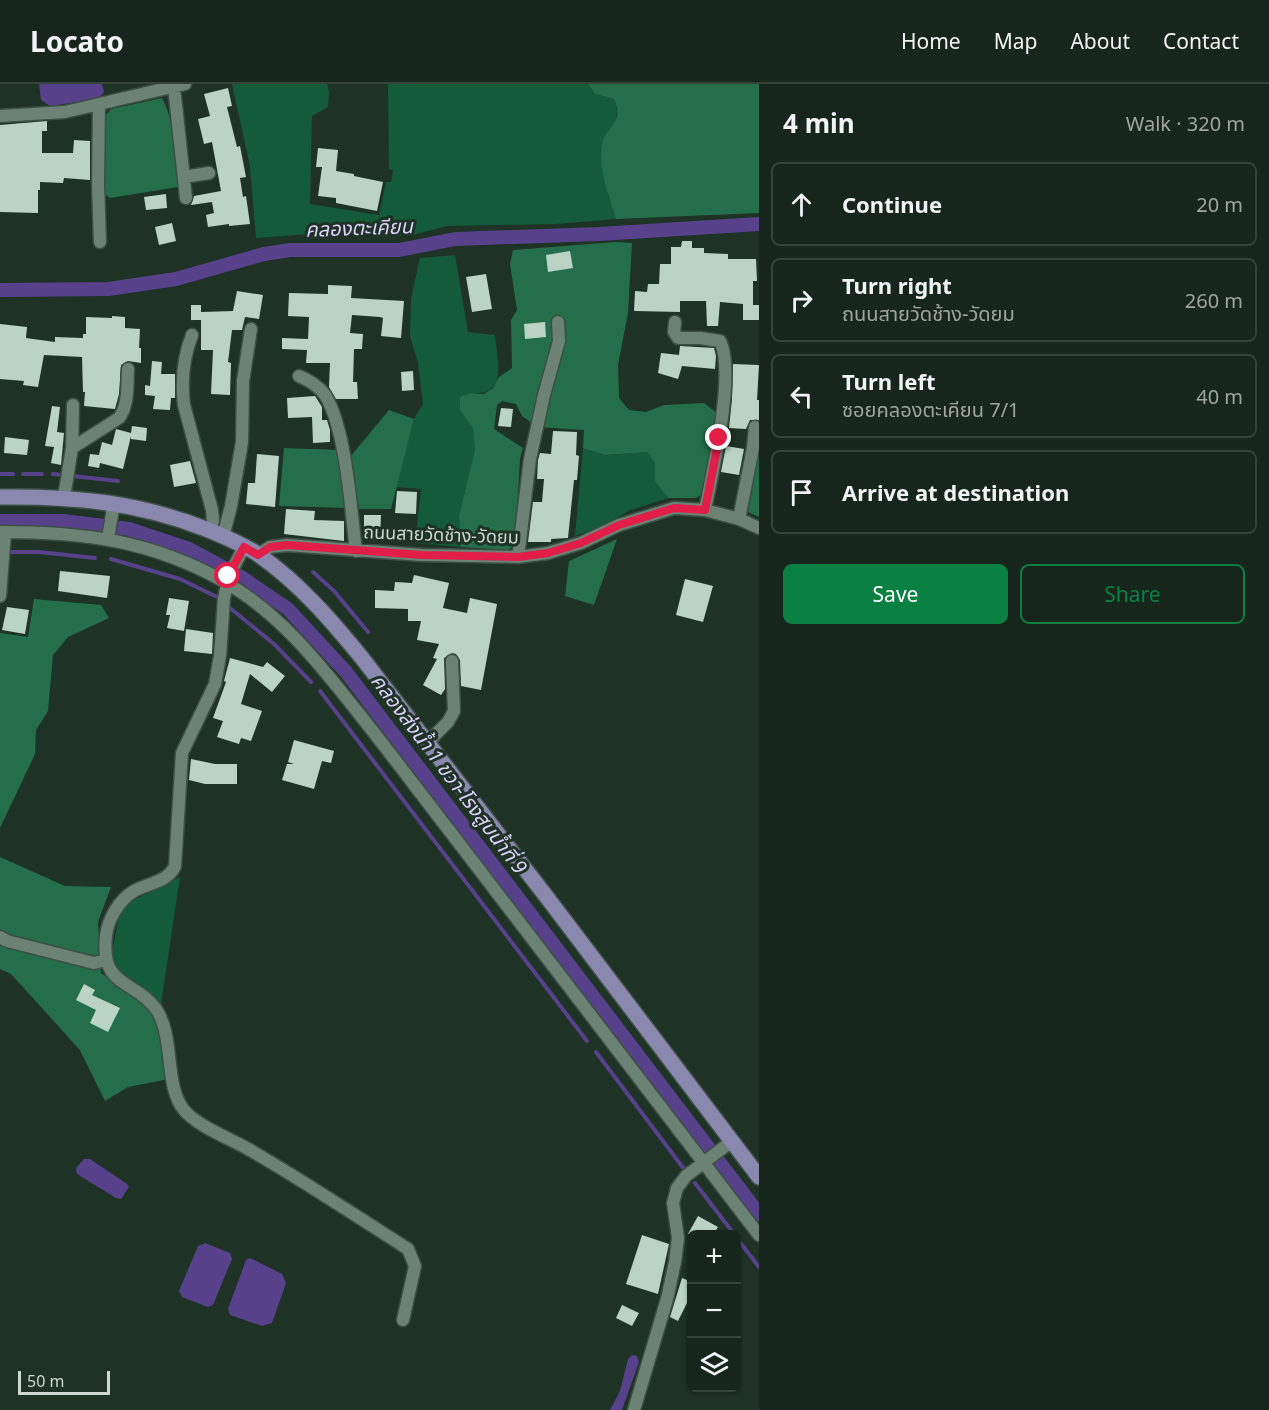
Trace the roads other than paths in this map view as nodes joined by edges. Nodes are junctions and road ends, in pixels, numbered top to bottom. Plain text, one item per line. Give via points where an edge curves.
1 (179, 85) edge
2 (99, 105) junction
3 (0, 116) edge
4 (209, 173) dead end
5 (184, 177) junction
6 (186, 198) dead end
7 (100, 242) dead end
8 (558, 322) dead end
9 (675, 322) dead end
10 (251, 329) dead end
11 (192, 335) dead end
12 (128, 369) dead end
13 (299, 376) dead end
14 (73, 405) dead end
15 (755, 427) dead end
16 (72, 448) junction
17 (0, 497) edge
18 (64, 497) junction
19 (113, 509) junction
20 (705, 510) junction
21 (739, 519) junction
22 (759, 528) edge
23 (3, 534) edge
24 (108, 534) junction
25 (217, 534) junction
26 (356, 551) junction
27 (246, 554) junction
28 (518, 557) junction
29 (228, 580) junction
30 (0, 596) edge
31 (452, 661) dead end
32 (427, 743) junction
33 (0, 937) edge
34 (106, 960) junction
35 (726, 1145) junction
36 (706, 1160) junction
37 (759, 1177) edge
38 (759, 1235) edge
39 (403, 1320) dead end
40 (634, 1410) edge

1 - 2 street
1 - 5 street
2 - 3 street via 65,112
2 - 7 street
4 - 5 street
5 - 6 street
8 - 28 street via 559,341 530,459
9 - 20 street via 675,337 720,341 724,349 719,438
10 - 25 street via 243,381 242,442 231,506
11 - 25 street via 183,363 182,390
12 - 16 street via 123,413
13 - 26 street via 316,385 333,412 343,453
14 - 16 street
15 - 21 street
16 - 18 street
17 - 18 main road
18 - 19 main road
19 - 24 street
19 - 25 main road via 135,507
20 - 21 street, ถนนสายวัดช้าง-วัดยม
20 - 28 street, ถนนสายวัดช้าง-วัดยม via 674,508 654,513 581,543
21 - 22 street, ถนนสายวัดช้าง-วัดยม
23 - 24 street
23 - 30 street
24 - 29 street
25 - 27 main road
26 - 27 street, ถนนสายวัดช้าง-วัดยม via 287,545
26 - 28 street, ถนนสายวัดช้าง-วัดยม
27 - 29 street
27 - 32 main road via 287,578 335,624
29 - 34 street via 215,684 182,753 176,866 172,873 134,891 119,905 106,936
29 - 36 street via 283,625 328,674
31 - 32 street via 454,711
32 - 35 main road
33 - 34 street via 94,963
34 - 39 street via 112,975 158,1012 184,1111 408,1249 415,1266
35 - 36 street
35 - 37 main road
36 - 38 street
36 - 40 street via 677,1188 673,1203 678,1238 675,1262

